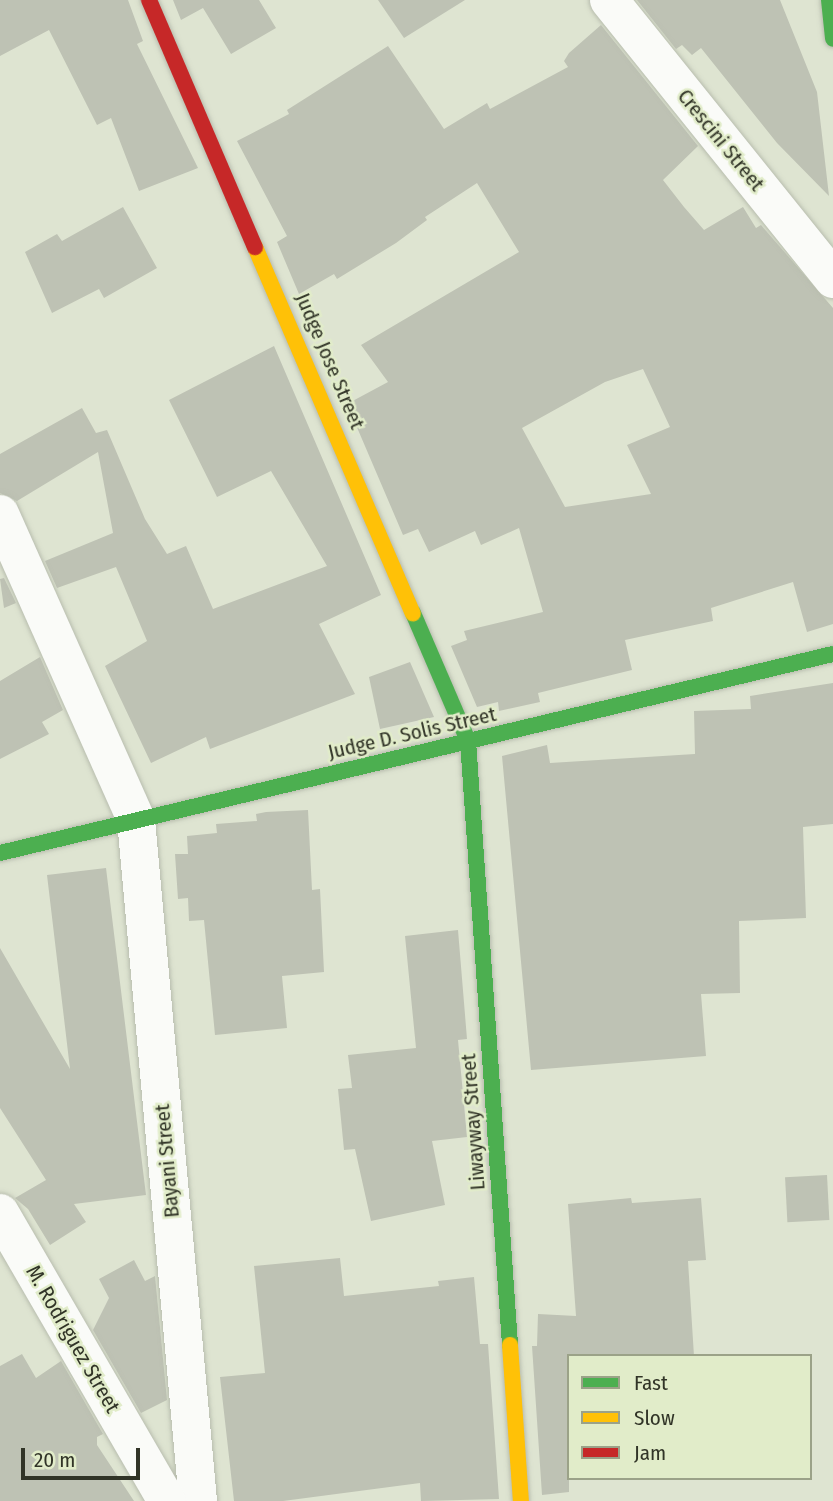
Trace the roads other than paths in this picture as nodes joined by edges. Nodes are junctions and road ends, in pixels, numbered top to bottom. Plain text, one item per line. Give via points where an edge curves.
1 (149, 0) edge
2 (609, 0) edge
3 (829, 0) edge
4 (833, 39) edge
5 (833, 279) edge
6 (0, 514) edge
7 (833, 654) edge
8 (468, 741) junction
9 (136, 820) junction
10 (0, 853) edge
11 (0, 1213) edge
12 (167, 1501) edge
13 (198, 1501) edge
14 (521, 1501) edge

1 - 8 street, Judge Jose Street via 217,149
2 - 5 street, Crescini Street
3 - 4 street
6 - 9 street, Bayani Street
7 - 8 street, Judge D. Solis Street
8 - 9 street, Judge D. Solis Street
8 - 14 street, Liwayway Street
9 - 10 street, Judge D. Solis Street
9 - 13 street, Bayani Street
11 - 12 street, M. Rodriguez Street

